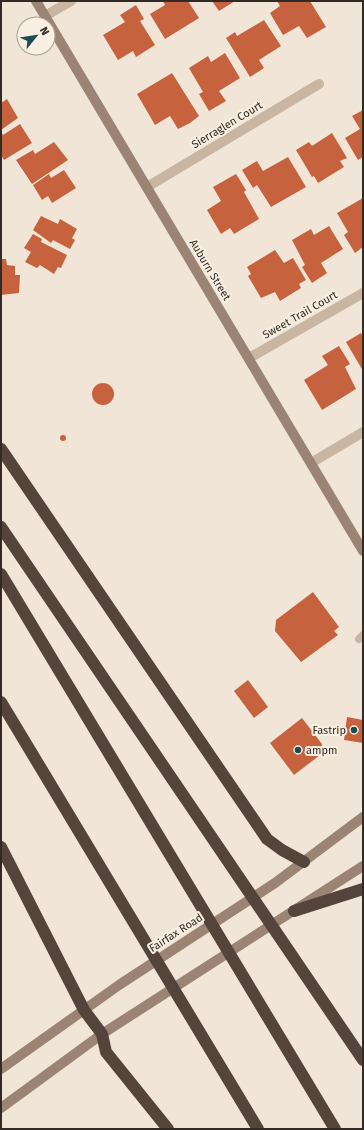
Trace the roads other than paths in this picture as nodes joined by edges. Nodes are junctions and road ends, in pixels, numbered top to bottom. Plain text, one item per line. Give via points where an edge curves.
1 (36, 1) edge
2 (71, 1) edge
3 (46, 16) joint
4 (56, 33) edge
5 (319, 84) dead end
6 (147, 187) junction
7 (363, 292) edge
8 (249, 358) junction
9 (363, 432) edge
10 (1, 449) edge
11 (311, 463) junction
12 (1, 527) edge
13 (363, 551) edge
14 (1, 574) edge
15 (1, 702) edge
16 (363, 817) edge
17 (1, 847) edge
18 (304, 862) junction
19 (363, 866) edge
20 (363, 889) edge
21 (294, 912) junction
22 (84, 1010) junction
23 (339, 1026) junction
24 (102, 1034) junction
25 (363, 1047) edge
26 (363, 1060) edge
27 (1, 1069) edge
28 (1, 1108) edge
29 (168, 1129) edge
30 (258, 1129) edge
31 (335, 1129) edge

1 - 3 main road, Auburn Street
2 - 3 street
4 - 6 main road, Auburn Street
5 - 6 street, Sierraglen Court
6 - 8 main road, Auburn Street
7 - 8 street, Sweet Trail Court
8 - 11 main road, Auburn Street
9 - 11 street
10 - 18 highway via 267,839
11 - 13 main road, Auburn Street
12 - 23 highway
14 - 31 highway
15 - 30 highway
16 - 18 main road, Fairfax Road
17 - 22 highway
18 - 22 main road, Fairfax Road
19 - 21 main road
20 - 21 highway
21 - 24 main road
22 - 24 highway
22 - 27 main road, Fairfax Road
23 - 25 highway
23 - 26 highway
24 - 28 main road
24 - 29 highway via 106,1052

